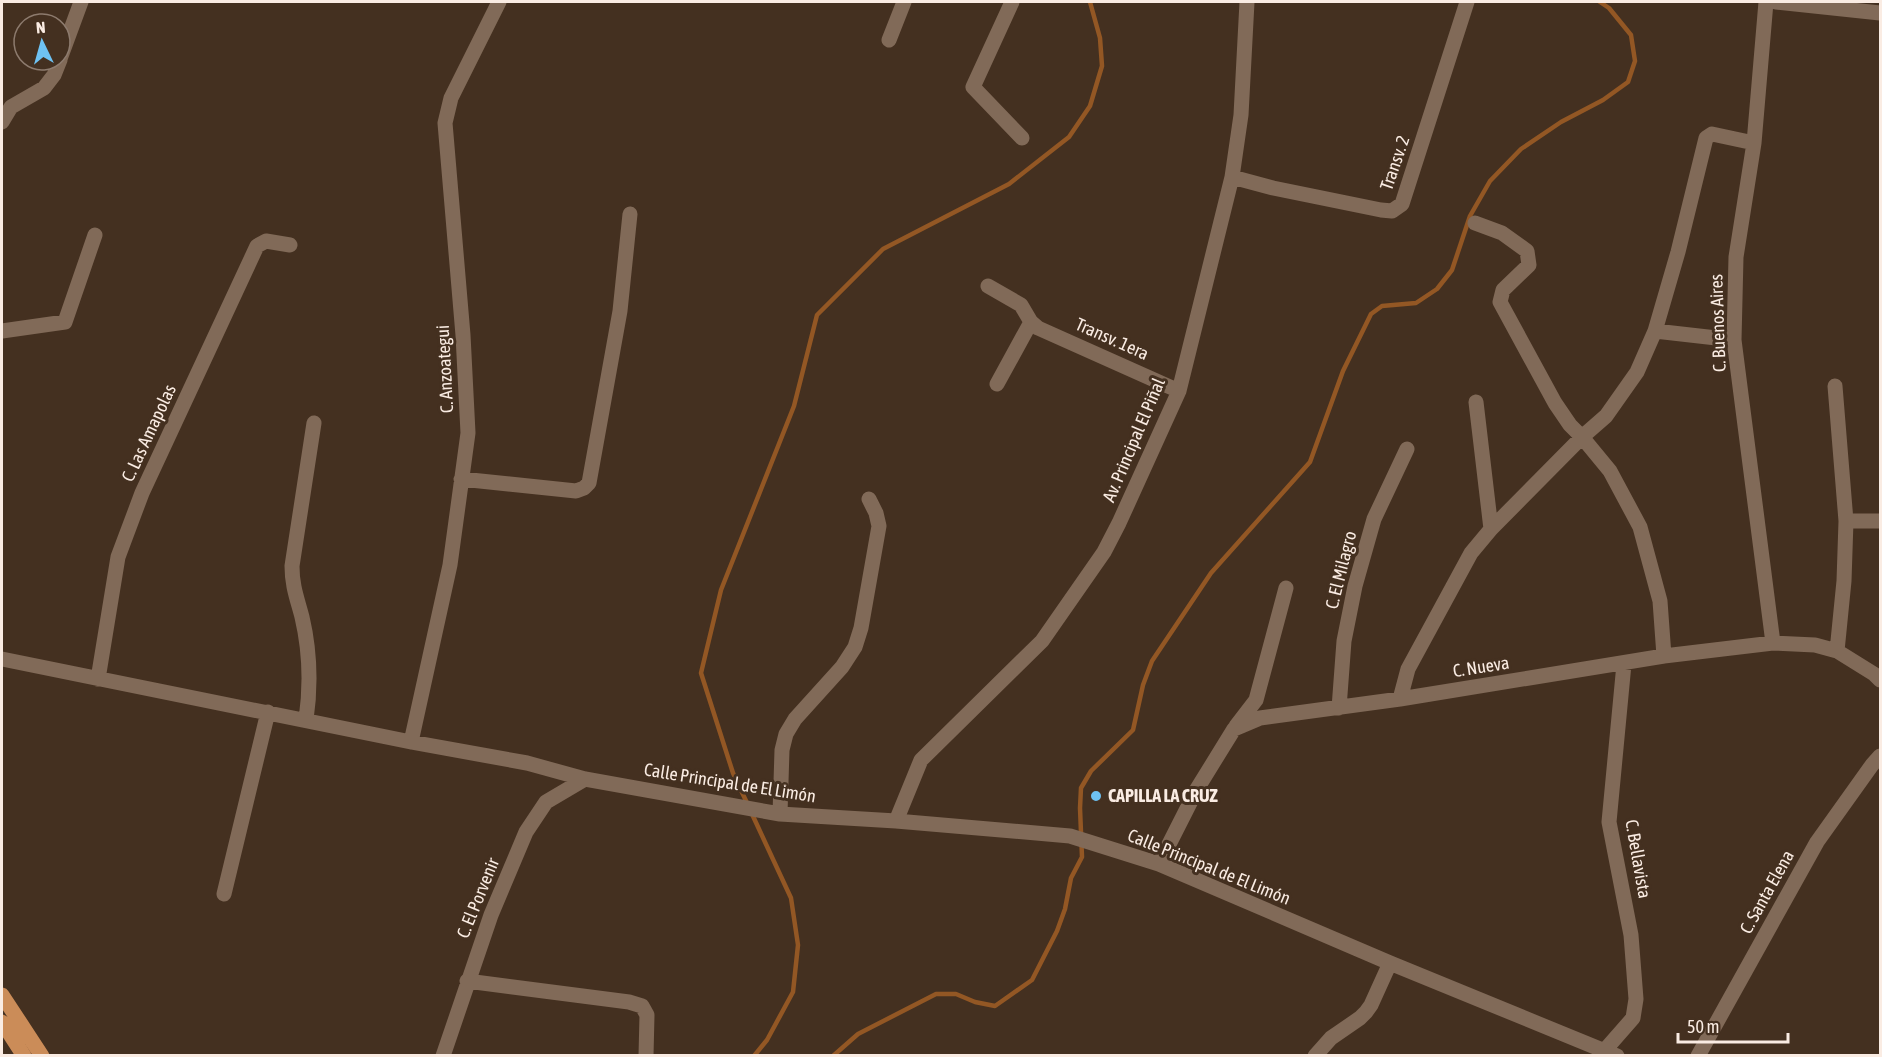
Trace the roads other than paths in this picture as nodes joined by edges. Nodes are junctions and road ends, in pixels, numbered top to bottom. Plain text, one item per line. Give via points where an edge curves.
1 (81, 2) edge
2 (499, 2) edge
3 (904, 2) edge
4 (1012, 2) edge
5 (1247, 2) edge
6 (1467, 2) edge
7 (1766, 2) edge
8 (1776, 2) edge
9 (1881, 13) edge
10 (72, 27) edge
11 (889, 40) dead end
12 (55, 72) edge
13 (2, 122) edge
14 (1022, 138) dead end
15 (1754, 143) junction
16 (1232, 177) junction
17 (630, 214) dead end
18 (1475, 224) dead end
19 (95, 235) dead end
20 (290, 245) dead end
21 (988, 286) dead end
22 (1030, 322) junction
23 (2, 331) edge
24 (1655, 332) junction
25 (1734, 340) junction
26 (997, 384) dead end
27 (1835, 386) dead end
28 (1179, 391) junction
29 (1476, 402) dead end
30 (314, 423) dead end
31 (1582, 437) junction
32 (1407, 449) dead end
33 (461, 479) junction
34 (869, 498) dead end
35 (1846, 521) junction
36 (1881, 521) edge
37 (1491, 529) junction
38 (1286, 588) dead end
39 (1773, 644) junction
40 (1836, 651) junction
41 (1664, 656) junction
42 (2, 659) edge
43 (1624, 664) junction
44 (98, 679) junction
45 (1881, 680) edge
46 (1400, 699) junction
47 (1339, 708) junction
48 (268, 712) junction
49 (306, 720) junction
50 (1234, 729) junction
51 (411, 742) junction
52 (1881, 756) edge
53 (585, 779) junction
54 (780, 814) junction
55 (896, 821) junction
56 (1159, 864) junction
57 (224, 894) dead end
58 (1390, 963) junction
59 (468, 981) junction
60 (2, 995) edge
61 (2, 1022) edge
62 (1608, 1054) edge
63 (24, 1056) edge
64 (42, 1056) edge
65 (443, 1056) edge
66 (646, 1056) edge
67 (1316, 1056) edge
68 (1698, 1056) edge

1 - 10 street
2 - 33 street, C. Anzoategui via 451,98 445,123 468,433
3 - 11 street
4 - 14 street via 974,87
5 - 16 street, Av. Principal El Piñal via 1241,115
6 - 16 street, Transv. 2 via 1402,204 1392,211 1381,210
7 - 15 street, C. Buenos Aires
8 - 9 street
12 - 13 street via 44,88 11,107
15 - 24 street via 1712,134 1706,138
15 - 25 street, C. Buenos Aires via 1736,257
16 - 28 street, Av. Principal El Piñal
17 - 33 street via 620,311 589,483 576,491
18 - 31 street via 1502,233 1527,251 1528,265 1503,291 1500,302 1555,403
19 - 23 street via 65,322
20 - 44 street, C. Las Amapolas via 266,241 257,246 142,493 118,557
21 - 22 street via 1021,305
22 - 26 street
22 - 28 street, Transv. 1era
24 - 25 street
24 - 31 street via 1623,394
25 - 39 street, C. Buenos Aires
27 - 35 street
28 - 55 street, Av. Principal El Piñal via 1104,552 1041,641 921,760
29 - 37 street
30 - 49 street via 292,566 309,668
31 - 37 street
31 - 41 street via 1610,471 1640,527 1660,601
32 - 47 street, C. El Milagro via 1374,519 1355,586 1344,641
33 - 51 street, C. Anzoategui via 450,565
34 - 54 street via 879,526 861,628 855,648 842,667 795,718 786,734
35 - 36 street
35 - 40 street
37 - 46 street via 1471,553 1423,639 1407,669
38 - 50 street via 1256,700
39 - 40 street, C. Nueva via 1815,645
39 - 41 street, C. Nueva
40 - 45 street, C. Nueva
41 - 43 street, C. Nueva
42 - 44 street, Calle Principal de El Limón
43 - 46 street, C. Nueva
43 - 62 street, C. Bellavista via 1609,822 1632,935 1636,999 1633,1018
44 - 48 street, Calle Principal de El Limón
46 - 47 street, C. Nueva
47 - 50 street, C. Nueva via 1260,718
48 - 49 street, Calle Principal de El Limón
48 - 57 street
49 - 51 street, Calle Principal de El Limón
50 - 56 street via 1197,789
51 - 53 street, Calle Principal de El Limón
52 - 68 street, C. Santa Elena via 1817,842
53 - 54 street, Calle Principal de El Limón
53 - 59 street, C. El Porvenir via 546,802 526,832
54 - 55 street, Calle Principal de El Limón
55 - 56 street, Calle Principal de El Limón via 1072,836
56 - 58 street, Calle Principal de El Limón
58 - 62 street, Calle Principal de El Limón
58 - 67 street via 1366,1012 1331,1038
59 - 65 street, C. El Porvenir
59 - 66 street via 642,1006 647,1015
60 - 64 main road
61 - 63 main road

